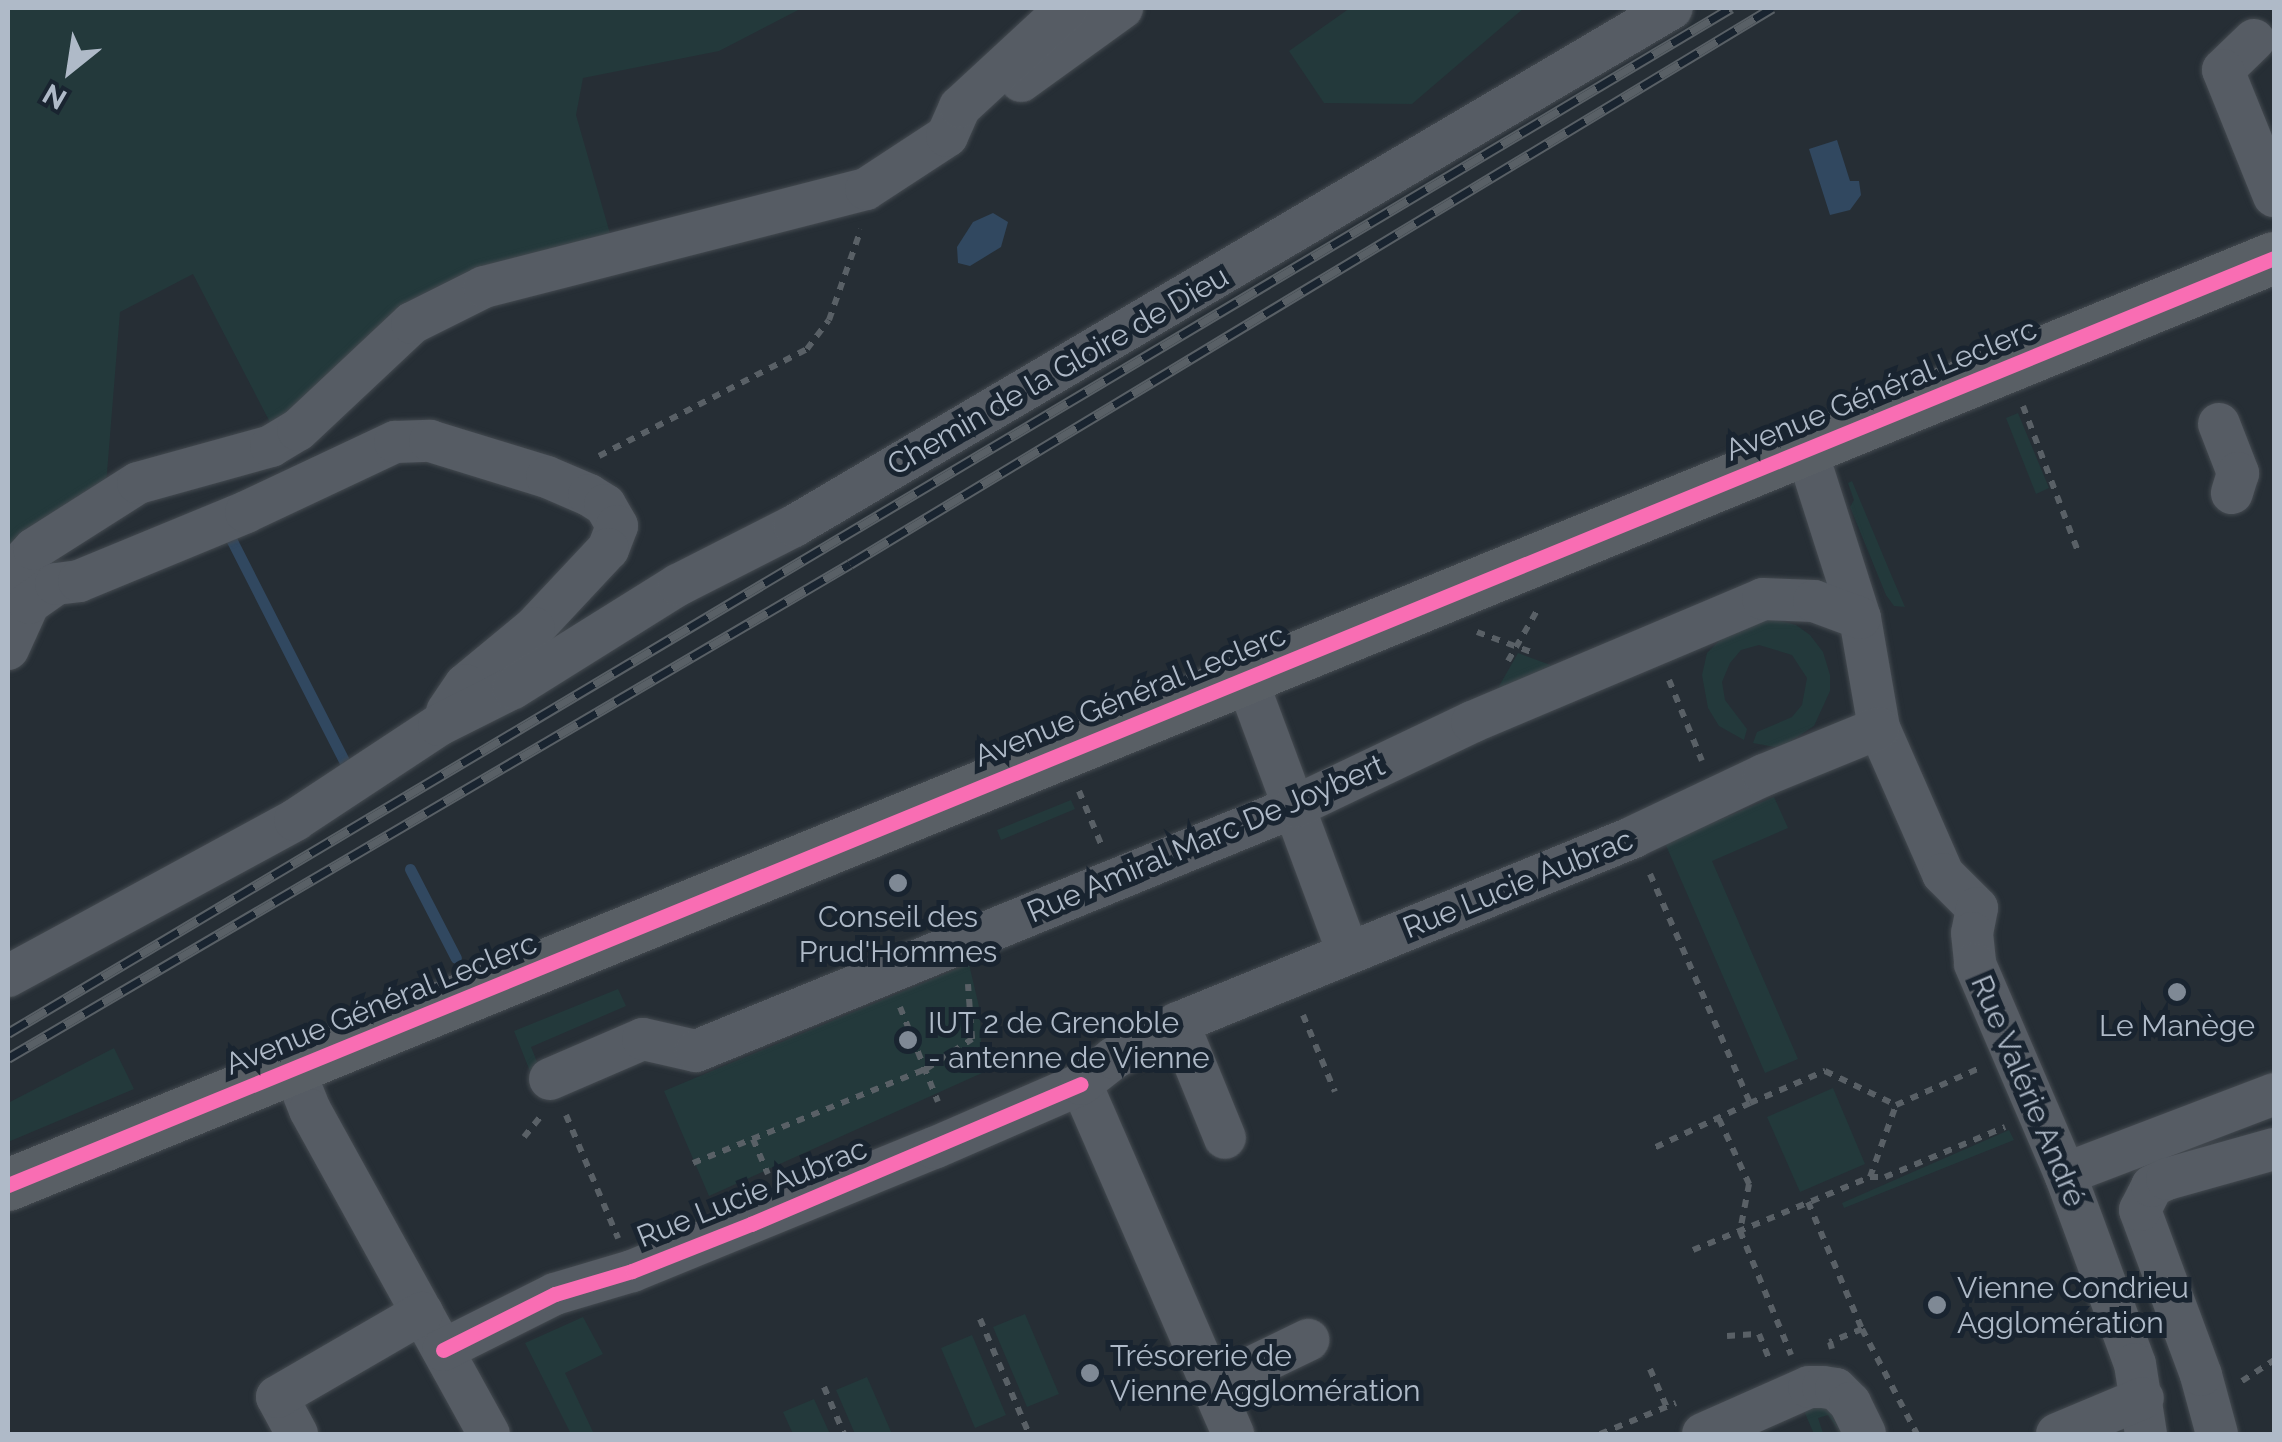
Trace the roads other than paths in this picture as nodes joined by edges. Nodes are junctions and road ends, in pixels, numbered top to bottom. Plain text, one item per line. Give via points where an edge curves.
1 (1067, 8) edge
2 (1122, 8) edge
3 (1672, 8) edge
4 (2254, 40) dead end
5 (947, 136) junction
6 (2274, 196) edge
7 (2274, 258) edge
8 (2219, 424) dead end
9 (1806, 452) junction
10 (2232, 492) dead end
11 (8, 576) edge
12 (1860, 618) junction
13 (8, 649) edge
14 (1246, 678) junction
15 (439, 725) junction
16 (1879, 728) junction
17 (1294, 806) junction
18 (1348, 952) junction
19 (8, 976) edge
20 (1178, 1023) junction
21 (294, 1070) junction
22 (1081, 1084) junction
23 (2274, 1094) edge
24 (558, 1096) road end
25 (1225, 1138) dead end
26 (2274, 1149) edge
27 (2065, 1174) junction
28 (8, 1185) edge
29 (432, 1331) junction
30 (1308, 1340) dead end
31 (1213, 1386) junction
32 (2144, 1416) edge
33 (1686, 1418) edge
34 (297, 1434) edge
35 (489, 1434) edge
36 (1233, 1434) edge
37 (1865, 1434) edge
38 (2057, 1434) edge
39 (2217, 1434) edge

1 - 5 street via 960,107
2 - 5 street
3 - 15 street, Chemin de la Gloire de Dieu via 794,526
4 - 6 street via 2223,70
5 - 11 street via 866,190 484,288 412,322 298,430 272,446 138,483 34,549
7 - 9 main road, Avenue Général Leclerc
8 - 10 street via 2238,473
9 - 12 street, Rue Valérie André
9 - 14 main road, Avenue Général Leclerc
12 - 16 street, Rue Valérie André
12 - 17 street, Rue Amiral Marc De Joybert via 1814,601 1763,598
13 - 15 street, Chemin de la Gloire de Dieu via 30,603 56,584 79,581 246,512 395,442 430,442 547,477 605,506 616,526 608,549 534,628 466,685
14 - 17 street
14 - 21 main road, Avenue Général Leclerc
15 - 19 street, Chemin de la Gloire de Dieu via 280,829
16 - 18 street, Rue Lucie Aubrac
16 - 27 street, Rue Valérie André via 1942,874 1977,908 1975,964
17 - 18 street
17 - 24 street, Rue Amiral Marc De Joybert via 696,1051 643,1038
18 - 20 street, Rue Lucie Aubrac
20 - 22 street, Rue Lucie Aubrac
20 - 25 street
21 - 28 main road, Avenue Général Leclerc
21 - 29 street
22 - 29 street, Rue Lucie Aubrac via 632,1271 586,1274
22 - 31 street
23 - 27 street
26 - 39 street via 2152,1186 2140,1210
27 - 32 street, Rue Valérie André
29 - 34 street, Rue Lucie Aubrac via 277,1397
29 - 35 street
30 - 31 street
31 - 36 street
32 - 38 street, Rue Valérie André
33 - 37 street via 1809,1388 1836,1390

